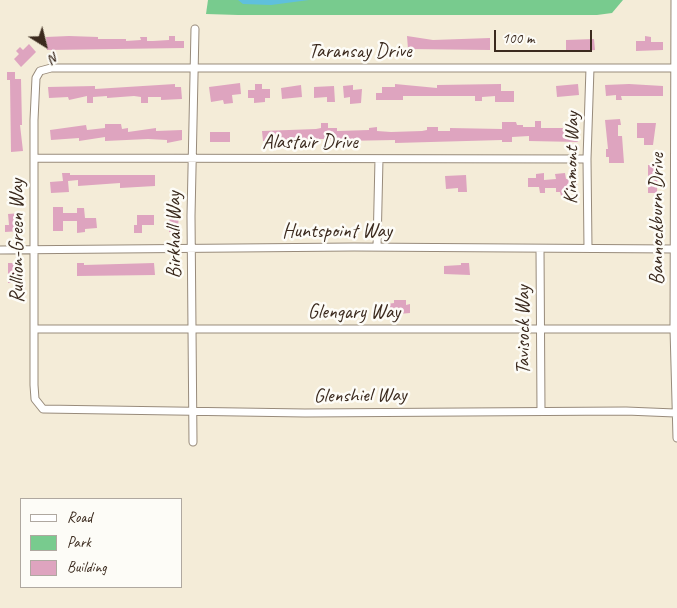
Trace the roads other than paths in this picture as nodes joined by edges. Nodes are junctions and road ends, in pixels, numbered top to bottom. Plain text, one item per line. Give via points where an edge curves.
1 (675, 0) edge
2 (195, 30) dead end
3 (194, 68) junction
4 (590, 68) junction
5 (676, 68) edge
6 (43, 70) joint
7 (34, 158) junction
8 (379, 159) junction
9 (586, 159) junction
10 (193, 160) junction
11 (377, 247) junction
12 (540, 248) junction
13 (588, 248) junction
14 (34, 249) junction
15 (191, 249) junction
16 (674, 249) junction
17 (0, 250) edge
18 (676, 279) edge
19 (34, 329) junction
20 (192, 329) junction
21 (539, 329) junction
22 (674, 329) junction
23 (45, 410) joint
24 (192, 411) junction
25 (541, 411) junction
26 (675, 413) junction
27 (677, 438) edge
28 (193, 442) dead end

1 - 5 street, Bannockburn Drive
2 - 3 street, Birkhall Way
3 - 4 street, Taransay Drive
3 - 6 street, Taransay Drive
3 - 10 street, Birkhall Way
4 - 5 street, Taransay Drive
4 - 9 street, Kinmont Way
5 - 16 street, Bannockburn Drive
6 - 7 street, Rullion-Green Way via 34,84
7 - 10 street, Alastair Drive
7 - 14 street, Rullion-Green Way
8 - 9 street, Alastair Drive
8 - 10 street, Alastair Drive
8 - 11 street
9 - 13 street, Kinmont Way
10 - 15 street, Birkhall Way
11 - 12 street, Huntspoint Way
11 - 15 street, Huntspoint Way
12 - 13 street, Huntspoint Way
12 - 21 street, Tavisock Way
13 - 16 street, Huntspoint Way
14 - 15 street, Huntspoint Way
14 - 17 street, Huntspoint Way
14 - 19 street, Rullion-Green Way
15 - 20 street, Birkhall Way
16 - 18 street, Bannockburn Drive
18 - 22 street, Bannockburn Drive
19 - 20 street, Glengary Way
19 - 23 street, Rullion-Green Way via 34,395
20 - 21 street, Glengary Way
20 - 24 street, Birkhall Way
21 - 22 street, Glengary Way
21 - 25 street, Tavisock Way
22 - 26 street, Bannockburn Drive
23 - 24 street, Glenshiel Way
24 - 25 street, Glenshiel Way
24 - 28 street, Birkhall Way
25 - 26 street, Glenshiel Way
26 - 27 street, Bannockburn Drive

